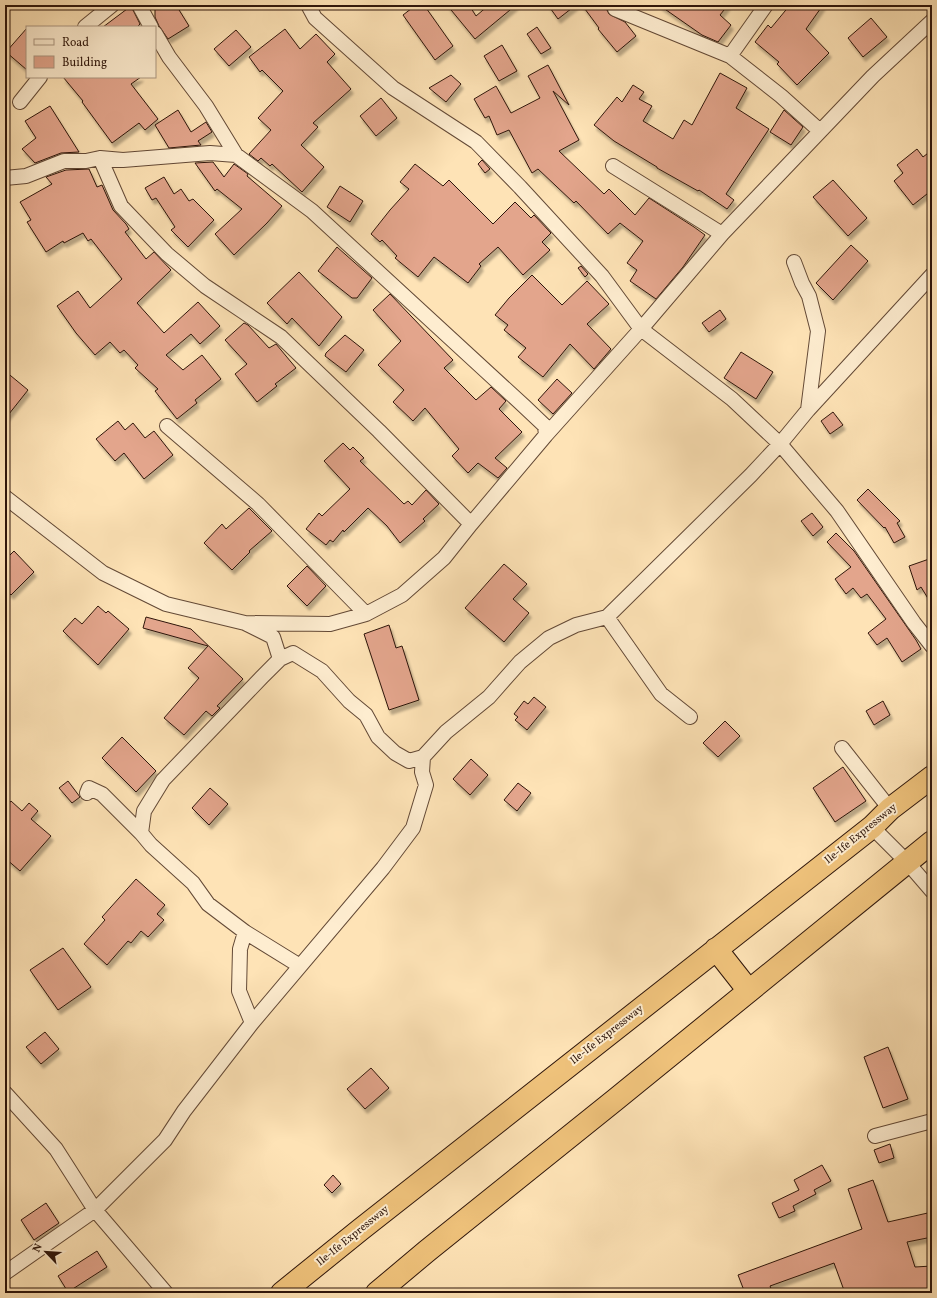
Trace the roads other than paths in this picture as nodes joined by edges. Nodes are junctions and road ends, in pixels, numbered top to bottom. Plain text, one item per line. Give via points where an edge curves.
1 (112, 5) edge
2 (139, 5) edge
3 (308, 5) edge
4 (766, 5) edge
5 (615, 9) dead end
6 (932, 21) edge
7 (86, 26) edge
8 (151, 26) edge
9 (156, 35) edge
10 (730, 56) junction
11 (39, 78) edge
12 (20, 102) dead end
13 (820, 131) junction
14 (236, 155) junction
15 (100, 158) junction
16 (613, 166) dead end
17 (5, 178) edge
18 (722, 234) junction
19 (794, 262) dead end
20 (932, 275) edge
21 (641, 330) junction
22 (808, 410) junction
23 (167, 426) dead end
24 (546, 435) junction
25 (780, 444) junction
26 (5, 497) edge
27 (471, 524) junction
28 (366, 614) junction
29 (607, 617) junction
30 (245, 623) junction
31 (932, 646) edge
32 (280, 660) junction
33 (690, 717) dead end
34 (842, 748) dead end
35 (423, 757) junction
36 (932, 777) edge
37 (87, 793) dead end
38 (890, 809) junction
39 (872, 826) junction
40 (141, 832) junction
41 (932, 842) edge
42 (907, 862) junction
43 (932, 891) edge
44 (246, 932) junction
45 (716, 949) junction
46 (300, 966) junction
47 (749, 991) junction
48 (252, 1023) junction
49 (8, 1102) edge
50 (932, 1121) edge
51 (875, 1136) dead end
52 (95, 1210) junction
53 (5, 1273) edge
54 (164, 1292) edge
55 (282, 1293) edge
56 (377, 1293) edge

1 - 7 street
2 - 8 street
3 - 21 street via 315,18 393,88 476,142 602,276
4 - 10 street
5 - 10 street
6 - 13 street via 873,76
9 - 14 street via 169,57 206,106
10 - 13 street
11 - 12 street
13 - 18 street
14 - 15 street via 210,153 123,160
14 - 24 street via 312,212 525,407 544,426
15 - 17 street via 64,161 26,176
15 - 27 street via 121,206 167,254 205,286 280,337
16 - 18 street
18 - 21 street
19 - 22 street via 809,296 818,331
20 - 22 street
21 - 24 street
21 - 25 street via 732,399
22 - 25 street
23 - 28 street via 258,504
24 - 27 street
25 - 29 street
25 - 31 street via 837,511
26 - 30 street via 103,573 166,604
27 - 28 street via 444,558 402,595
28 - 30 street via 330,624
29 - 33 street via 661,694
29 - 35 street via 576,625 549,638 520,662 489,697 446,732
30 - 32 street via 273,637
32 - 35 street via 293,653 322,671 366,716 378,737 395,753 409,761
32 - 40 street via 163,780 144,811
34 - 38 street
35 - 46 street via 422,772 426,785 413,828 383,868
36 - 38 highway, Ile-Ife Expressway
37 - 40 street via 89,788 102,794
38 - 39 highway, Ile-Ife Expressway
39 - 42 street
39 - 45 highway, Ile-Ife Expressway
40 - 44 street via 193,883 208,904
41 - 42 highway
42 - 43 street
42 - 47 highway
44 - 46 street
44 - 48 street via 240,949 239,991
45 - 47 highway
45 - 55 highway, Ile-Ife Expressway
46 - 48 street
47 - 56 highway
48 - 52 street via 184,1111 165,1140
49 - 52 street via 56,1150
50 - 51 street
52 - 53 street
52 - 54 street

